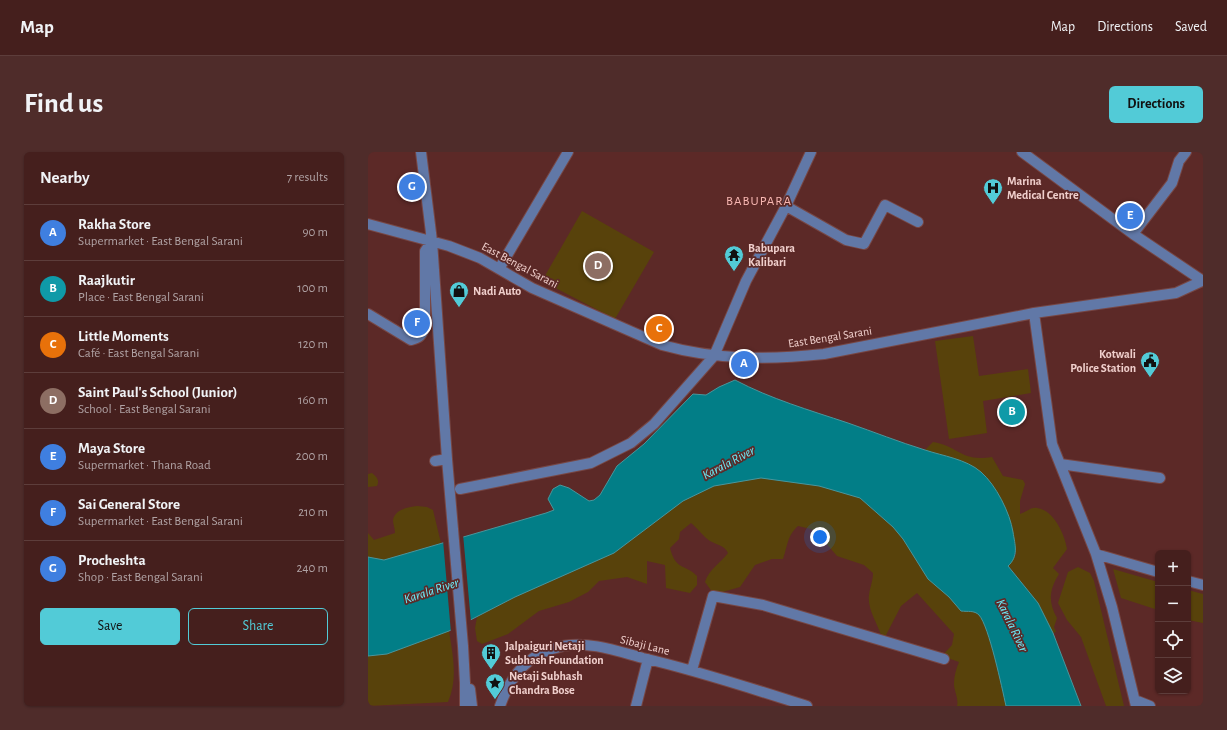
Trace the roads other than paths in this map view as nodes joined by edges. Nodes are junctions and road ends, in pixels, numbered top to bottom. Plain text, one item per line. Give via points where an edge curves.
1 (421, 152) edge
2 (568, 152) edge
3 (811, 152) edge
4 (1022, 152) edge
5 (1186, 152) edge
6 (786, 206) junction
7 (918, 222) dead end
8 (368, 224) edge
9 (1133, 234) junction
10 (432, 241) junction
11 (499, 269) junction
12 (1203, 281) edge
13 (1034, 313) junction
14 (368, 314) edge
15 (714, 356) junction
16 (447, 459) junction
17 (435, 461) dead end
18 (1060, 464) junction
19 (1160, 478) dead end
20 (460, 489) dead end
21 (1096, 554) junction
22 (1155, 571) edge
23 (1191, 582) edge
24 (1203, 585) edge
25 (463, 646) junction
26 (648, 659) junction
27 (944, 659) dead end
28 (692, 670) junction
29 (1136, 703) edge
30 (465, 706) edge
31 (472, 706) edge
32 (500, 706) edge
33 (636, 706) edge
34 (807, 706) edge
35 (1150, 706) edge

1 - 10 street
2 - 11 street
3 - 6 street
4 - 9 street
5 - 9 street via 1179,161 1172,183
6 - 7 street via 846,240 864,244 885,205
6 - 15 street via 746,281
8 - 10 street, East Bengal Sarani
9 - 12 street
10 - 11 street, East Bengal Sarani via 480,258
10 - 14 street via 425,251 425,327 422,335 411,340
10 - 16 street
11 - 15 street, East Bengal Sarani via 532,288 650,341
12 - 13 street, East Bengal Sarani via 1176,293
13 - 15 street, East Bengal Sarani via 824,354 747,358
13 - 18 street via 1052,444
15 - 20 street via 654,424 618,451 591,464
16 - 17 street
16 - 25 street
18 - 19 street
18 - 21 street
21 - 22 street
21 - 29 street
23 - 24 street
25 - 30 street
25 - 31 street
26 - 28 street, Sibaji Lane
26 - 32 street, Sibaji Lane via 596,646 579,644 561,647 526,663 513,676
26 - 33 street
27 - 28 street via 762,605 713,596
28 - 34 street, Sibaji Lane
29 - 35 street

